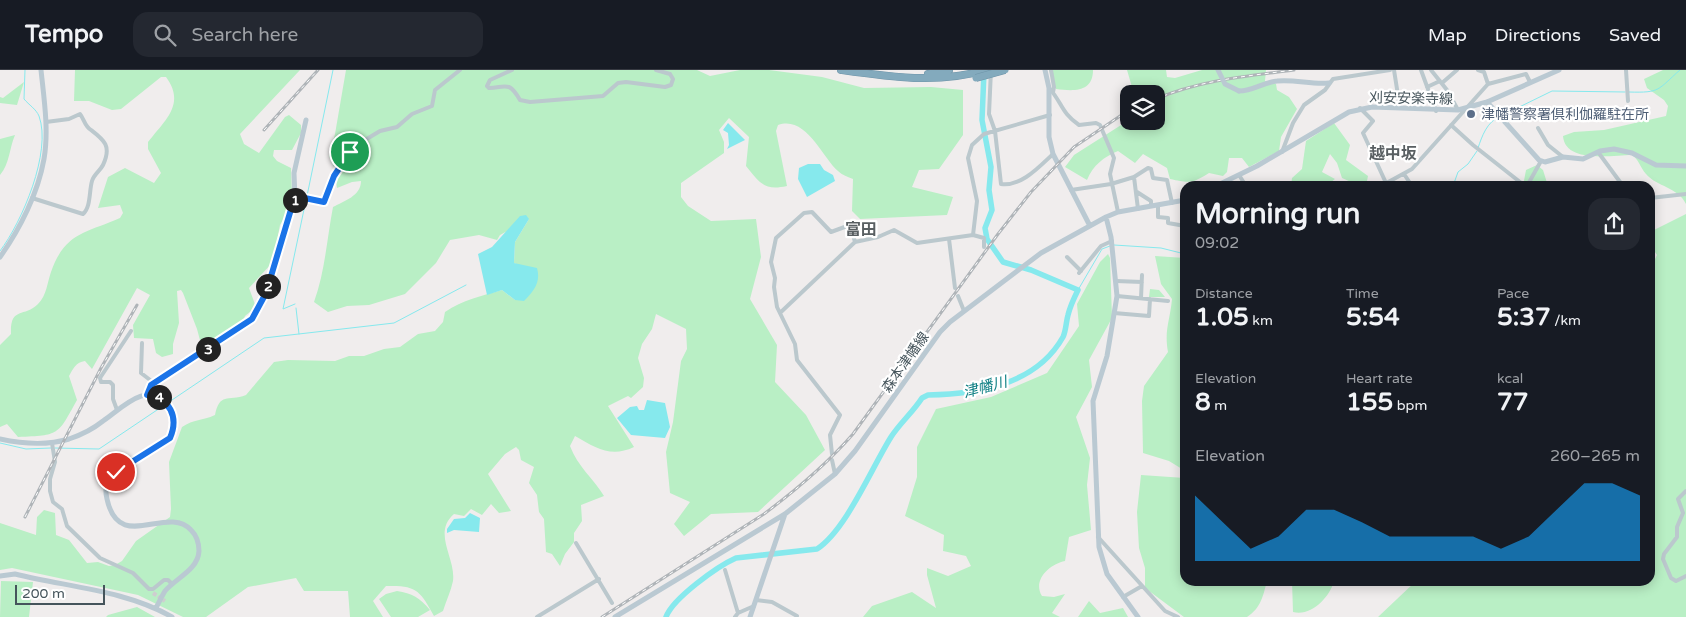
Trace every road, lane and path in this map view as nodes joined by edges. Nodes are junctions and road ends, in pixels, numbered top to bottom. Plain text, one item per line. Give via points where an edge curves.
1 (41, 70) edge
2 (460, 70) edge
3 (512, 70) edge
4 (656, 70) edge
5 (841, 70) edge
6 (949, 70) edge
7 (986, 70) edge
8 (991, 70) edge
9 (1005, 70) edge
10 (1045, 70) edge
11 (1051, 70) edge
12 (1218, 70) edge
13 (1390, 70) edge
14 (1394, 70) edge
15 (1421, 70) edge
16 (1431, 70) edge
17 (1457, 70) edge
18 (1478, 70) edge
19 (1559, 70) edge
20 (1626, 70) edge
21 (1527, 72) edge
22 (878, 75) junction
23 (976, 75) junction
24 (1441, 82) junction
25 (1530, 82) junction
26 (1329, 83) junction
27 (1488, 84) junction
28 (1427, 87) junction
29 (1051, 90) junction
30 (1628, 101) dead end
31 (1487, 102) junction
32 (1360, 108) junction
33 (1400, 108) junction
34 (1465, 108) junction
35 (1458, 110) junction
36 (1436, 111) junction
37 (1050, 115) junction
38 (306, 120) dead end
39 (46, 122) junction
40 (1451, 125) junction
41 (1538, 128) dead end
42 (993, 132) junction
43 (1282, 152) junction
44 (1598, 152) junction
45 (1054, 154) junction
46 (1563, 156) junction
47 (1541, 161) junction
48 (1686, 166) edge
49 (1404, 174) junction
50 (1239, 175) junction
51 (1134, 177) junction
52 (1226, 181) edge
53 (1242, 181) edge
54 (1385, 181) edge
55 (1390, 181) edge
56 (1409, 181) edge
57 (1520, 181) edge
58 (1529, 181) edge
59 (1619, 181) edge
60 (1112, 184) junction
61 (1071, 190) junction
62 (1137, 192) junction
63 (1686, 194) edge
64 (295, 196) junction
65 (1655, 197) edge
66 (32, 198) junction
67 (1180, 201) edge
68 (1172, 203) junction
69 (1158, 205) junction
70 (1151, 206) junction
71 (1138, 209) junction
72 (1118, 212) junction
73 (1106, 217) junction
74 (1180, 225) edge
75 (1090, 226) junction
76 (973, 235) junction
77 (949, 239) junction
78 (855, 242) junction
79 (1112, 244) junction
80 (984, 247) dead end
81 (0, 257) edge
82 (1067, 257) dead end
83 (1142, 275) dead end
84 (1116, 281) junction
85 (1142, 282) junction
86 (955, 288) dead end
87 (958, 296) dead end
88 (1117, 296) junction
89 (1141, 298) junction
90 (1150, 299) junction
91 (1168, 301) dead end
92 (964, 310) junction
93 (781, 312) junction
94 (1114, 313) junction
95 (132, 331) dead end
96 (142, 343) dead end
97 (154, 383) junction
98 (147, 395) junction
99 (117, 410) junction
100 (0, 439) edge
101 (53, 446) junction
102 (832, 454) dead end
103 (832, 460) dead end
104 (835, 474) junction
105 (1686, 491) edge
106 (785, 514) junction
107 (1098, 537) junction
108 (576, 543) dead end
109 (725, 570) dead end
110 (0, 576) edge
111 (1686, 576) edge
112 (599, 579) junction
113 (172, 584) junction
114 (1142, 586) junction
115 (1123, 597) junction
116 (756, 600) junction
117 (612, 604) dead end
118 (754, 606) junction
119 (156, 608) junction
120 (737, 615) edge
121 (797, 616) edge
122 (172, 617) edge
123 (537, 617) edge
124 (615, 617) edge
125 (750, 617) edge
126 (1138, 617) edge
127 (1178, 617) edge

1 - 39 street
2 - 64 street via 435,90 432,106 412,114 397,127 380,131 350,152 334,176 324,202
3 - 4 street via 490,80 487,85 489,88 507,86 523,102 603,96 618,83 626,82 671,85 673,79 670,74
5 - 22 highway
6 - 22 highway via 921,75
7 - 23 highway
8 - 42 street via 988,114
9 - 23 highway, bridge
10 - 29 street
11 - 29 street via 1054,87
12 - 26 street, bridge via 1225,84 1239,91 1276,81
13 - 26 street via 1339,77
14 - 33 street
15 - 28 street
16 - 24 street
17 - 24 street
18 - 27 street via 1484,72
19 - 25 street, 刈安安楽寺線
20 - 30 street
21 - 25 street
21 - 27 street
22 - 23 highway via 920,78 927,82
24 - 28 street
24 - 35 street
25 - 31 street, 刈安安楽寺線
26 - 43 street via 1325,90 1304,104
27 - 34 street
28 - 36 street
29 - 37 street
29 - 60 street via 1064,113 1073,121 1079,125 1100,125 1114,158 1110,172
31 - 34 street, 刈安安楽寺線
31 - 47 street
32 - 33 street, 刈安安楽寺線
32 - 43 street, 刈安安楽寺線 via 1330,122
32 - 54 street via 1373,121 1363,133
33 - 36 street, 刈安安楽寺線
34 - 35 street, 刈安安楽寺線
34 - 40 street
35 - 36 street, 刈安安楽寺線
37 - 42 street
37 - 45 street via 1049,137
38 - 64 street via 294,173
39 - 66 street via 44,158
39 - 66 street via 69,120 80,114 91,131 99,134 107,154 103,167 92,179 88,205 83,214
40 - 49 street via 1412,170
40 - 57 street
41 - 46 street via 1548,145
42 - 45 street via 1002,185 1030,176
42 - 76 street via 978,138 968,158 977,201
43 - 50 street, 刈安安楽寺線
44 - 46 street via 1584,159
44 - 48 street via 1622,149 1656,165
44 - 59 street
45 - 61 street
46 - 47 street
47 - 58 street
49 - 55 street
49 - 56 street
50 - 52 street, 刈安安楽寺線
50 - 53 street
51 - 60 street
51 - 62 street
51 - 68 street via 1149,168 1153,178 1167,180
60 - 61 street
60 - 72 street
61 - 75 street
62 - 70 street via 1151,202
62 - 71 street
63 - 65 street
64 - 97 street via 266,293 252,319
66 - 81 street
67 - 68 street
68 - 69 street
69 - 70 street
69 - 74 street via 1158,217 1168,218 1168,223
70 - 71 street
71 - 72 street
72 - 73 street
73 - 75 street
73 - 79 street
75 - 92 street, 森本津幡線 via 1026,263
76 - 77 street
76 - 80 street via 984,238
77 - 78 street via 917,243 894,230
77 - 86 street
78 - 93 street
78 - 93 street via 850,225 831,232 812,212 804,213 776,238 771,262 777,307
79 - 82 street via 1101,246 1080,272
79 - 84 street
83 - 85 street
84 - 85 street
84 - 88 street
85 - 89 street
87 - 92 street
88 - 89 street
88 - 94 street
89 - 90 street
90 - 91 street
90 - 94 street via 1149,316
92 - 104 street, 森本津幡線 via 940,332
93 - 102 street via 795,344 797,360 840,415 830,435
94 - 107 street via 1107,356 1093,401
95 - 99 street via 100,378 100,382 113,384
96 - 97 street via 141,373
97 - 98 street
98 - 99 street via 135,398
98 - 113 street via 160,398 170,408 173,431 164,443 109,478 106,496 110,511 128,526 142,528 172,521 185,525 193,533 198,544 197,559
99 - 101 street via 91,429
100 - 101 street
101 - 113 street via 56,462 50,491 67,526 100,558 133,573 149,589 154,589 164,580
103 - 104 street
104 - 106 street, 森本津幡線
105 - 111 street via 1678,499 1683,513 1677,537 1663,559 1671,578 1676,580
106 - 116 street
106 - 124 street, 森本津幡線
107 - 114 street
107 - 115 street via 1103,566
108 - 112 street
109 - 120 street
110 - 119 street via 14,574
112 - 117 street
112 - 123 street
113 - 119 street
114 - 115 street
114 - 127 street via 1165,611
115 - 126 street
116 - 118 street
116 - 121 street via 772,602
118 - 120 street
118 - 125 street
119 - 122 street

